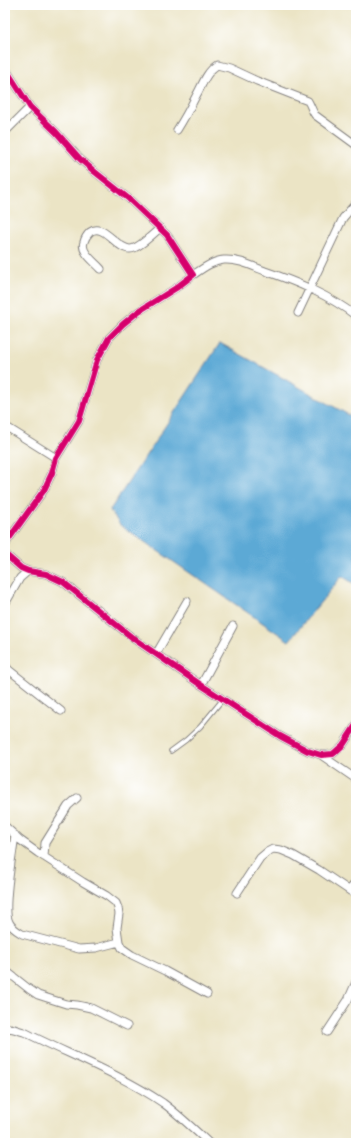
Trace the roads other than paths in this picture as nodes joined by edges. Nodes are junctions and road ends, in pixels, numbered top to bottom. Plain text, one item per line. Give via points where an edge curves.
1 (5, 68) edge
2 (30, 107) junction
3 (177, 130) dead end
4 (5, 132) edge
5 (356, 145) edge
6 (356, 203) edge
7 (160, 228) junction
8 (101, 269) dead end
9 (193, 275) junction
10 (309, 289) junction
11 (298, 313) dead end
12 (356, 316) edge
13 (5, 426) edge
14 (56, 458) junction
15 (5, 546) edge
16 (5, 554) edge
17 (28, 571) junction
18 (187, 601) dead end
19 (5, 604) edge
20 (233, 626) dead end
21 (156, 654) junction
22 (5, 665) edge
23 (201, 685) junction
24 (223, 699) junction
25 (61, 711) dead end
26 (356, 725) edge
27 (172, 751) dead end
28 (321, 755) junction
29 (356, 779) edge
30 (77, 798) dead end
31 (5, 826) edge
32 (15, 835) junction
33 (44, 857) junction
34 (356, 881) edge
35 (237, 893) dead end
36 (353, 893) edge
37 (118, 942) junction
38 (5, 970) edge
39 (356, 982) edge
40 (207, 994) dead end
41 (127, 1026) dead end
42 (5, 1029) edge
43 (327, 1032) dead end
44 (209, 1143) edge

1 - 2 street
2 - 4 street
2 - 7 street via 80,159 130,199
3 - 5 street via 212,67 216,65 308,101 315,115
6 - 10 street via 343,218
7 - 8 street via 136,248 130,249 118,244 103,231 93,231 85,238 84,250
7 - 9 street via 174,244
9 - 10 street via 213,263 222,260 233,261 262,269
9 - 14 street via 134,315 109,338 97,360 79,421
10 - 11 street
10 - 12 street via 330,298
13 - 14 street
14 - 15 street via 44,490
16 - 17 street
17 - 19 street via 20,578
17 - 21 street via 46,574 62,582
18 - 21 street
20 - 23 street
21 - 23 street
22 - 25 street
23 - 24 street
24 - 27 lane via 200,727
24 - 28 street via 280,736
26 - 28 street via 343,745 333,754
28 - 29 street
30 - 33 street via 68,806 45,843
31 - 32 street
32 - 33 street
32 - 37 street via 6,904 9,922 15,929 22,934 79,949 96,948
33 - 37 street via 116,903
34 - 36 street
35 - 36 street via 260,858 273,849 293,855
37 - 40 street via 132,954
38 - 41 street via 38,995 66,1004 91,1008
39 - 43 street via 348,1000
42 - 44 street via 24,1032 146,1093

